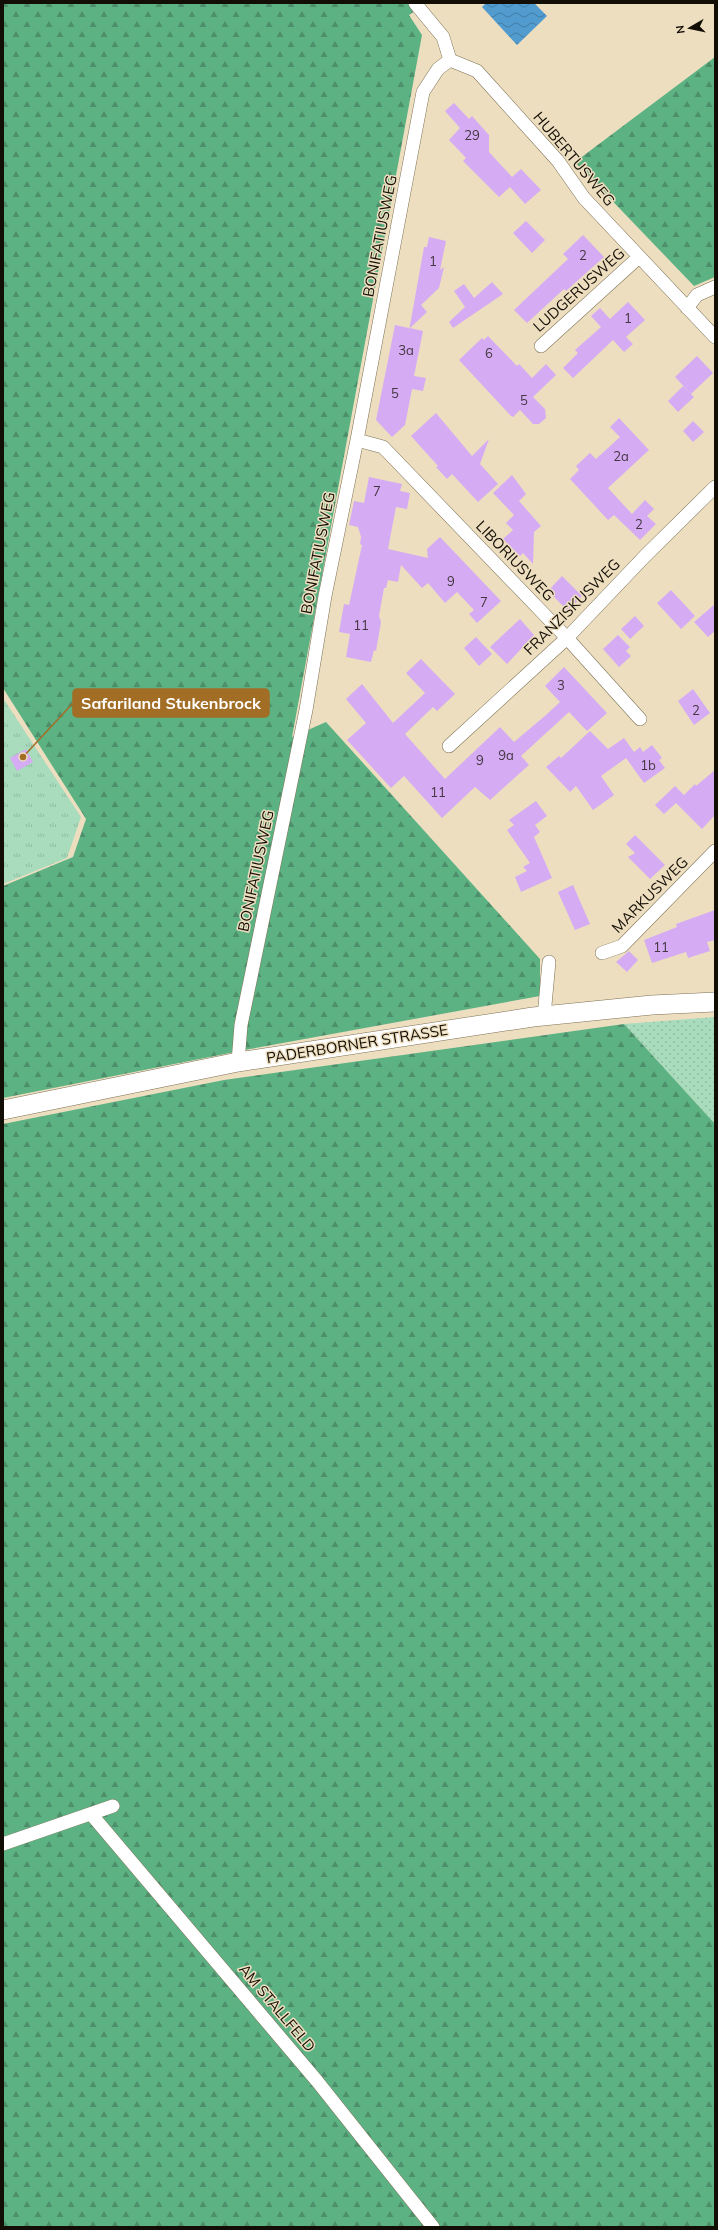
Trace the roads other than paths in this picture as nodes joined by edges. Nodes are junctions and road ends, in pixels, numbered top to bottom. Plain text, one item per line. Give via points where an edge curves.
1 (414, 3) edge
2 (450, 60) junction
3 (639, 257) junction
4 (715, 287) edge
5 (687, 308) junction
6 (715, 337) edge
7 (541, 346) dead end
8 (357, 440) junction
9 (715, 487) edge
10 (567, 638) junction
11 (640, 719) dead end
12 (449, 746) dead end
13 (714, 854) edge
14 (602, 953) dead end
15 (549, 962) dead end
16 (715, 1002) edge
17 (544, 1016) junction
18 (238, 1062) junction
19 (3, 1110) edge
20 (113, 1806) dead end
21 (91, 1814) junction
22 (3, 1844) edge
23 (433, 2227) edge

1 - 2 street via 443,37
2 - 3 street, HUBERTUSWEG via 477,71 558,161 584,198
2 - 8 street, BONIFATIUSWEG via 438,69 423,92
3 - 5 street, HUBERTUSWEG
3 - 7 street, LUDGERUSWEG
4 - 5 street via 697,295
5 - 6 street, HUBERTUSWEG
8 - 10 street, LIBORIUSWEG via 383,447
8 - 18 street, BONIFATIUSWEG via 325,596 306,710 240,1025
9 - 10 street, FRANZISKUSWEG
10 - 11 street, LIBORIUSWEG
10 - 12 street, FRANZISKUSWEG
13 - 14 street, MARKUSWEG via 622,946
15 - 17 street
16 - 17 main road, PADERBORNER STRASSE via 652,1005
17 - 18 main road, PADERBORNER STRASSE
18 - 19 main road, PADERBORNER STRASSE
20 - 21 street
21 - 22 street
21 - 23 street, AM STALLFELD via 317,2081

